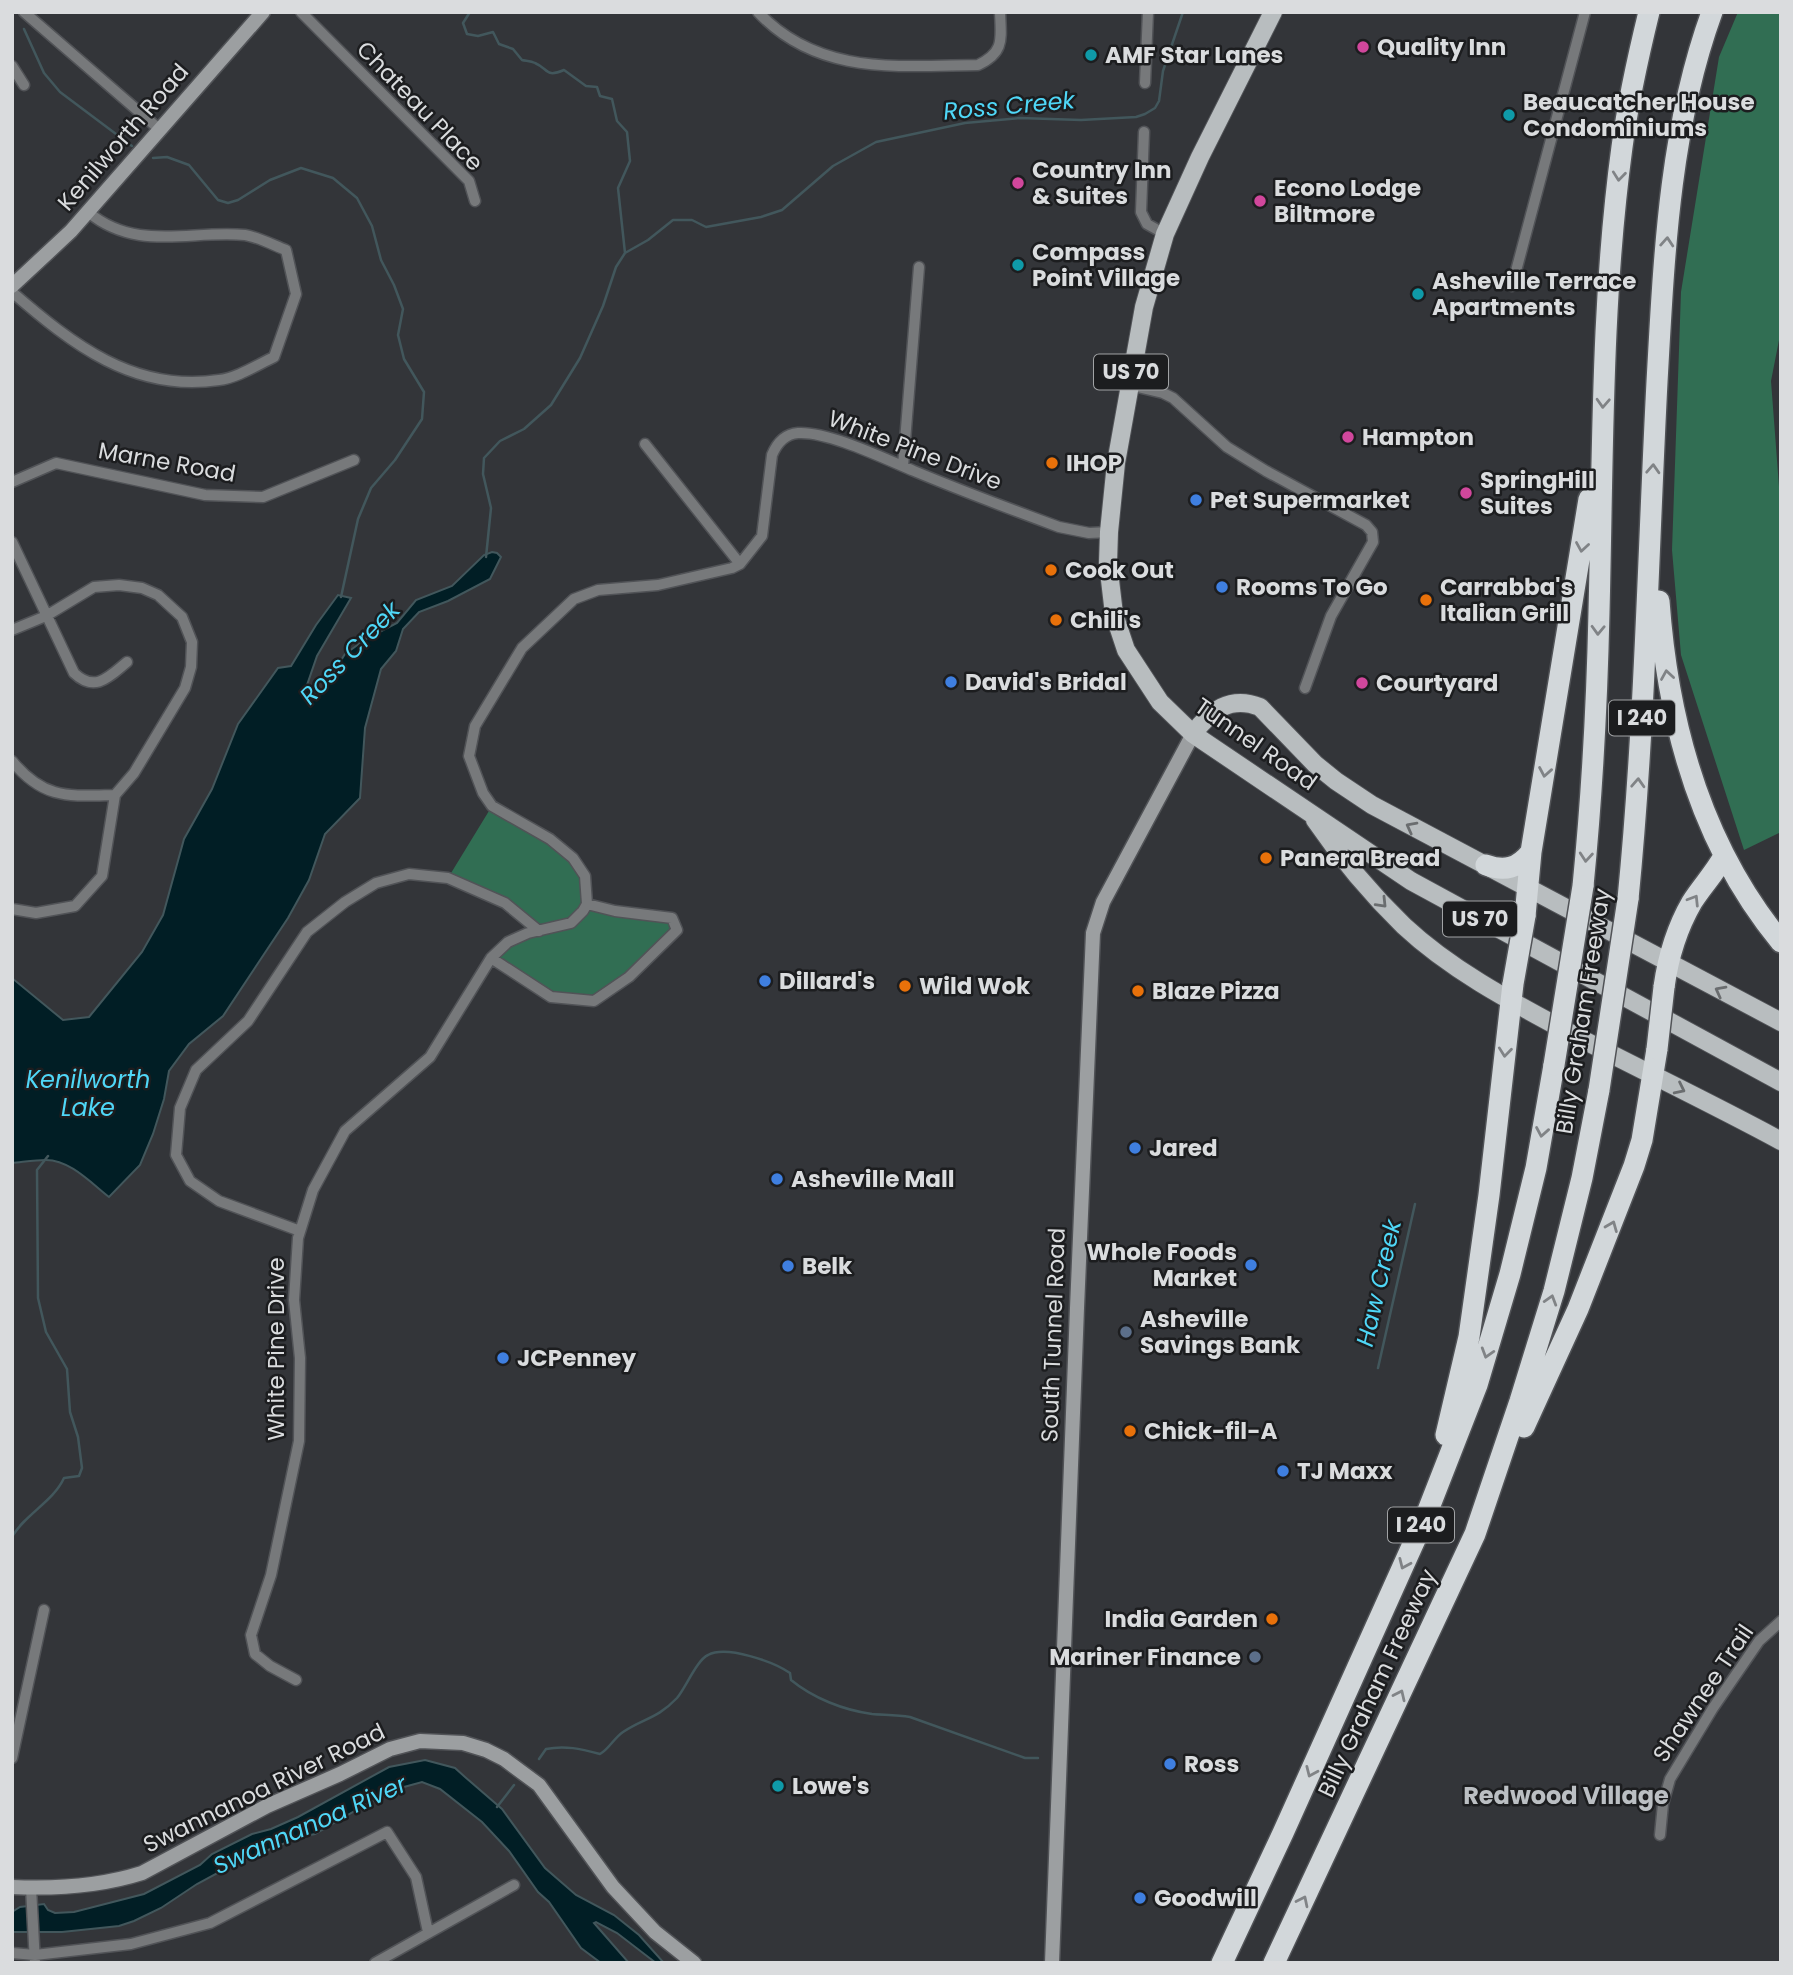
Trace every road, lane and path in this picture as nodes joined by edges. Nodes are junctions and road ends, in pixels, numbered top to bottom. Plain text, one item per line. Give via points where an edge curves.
1 (24, 12) edge
2 (263, 12) edge
3 (301, 12) edge
4 (758, 12) edge
5 (1000, 12) edge
6 (1148, 12) edge
7 (1273, 12) edge
8 (1585, 12) edge
9 (1648, 12) edge
10 (1712, 12) edge
11 (12, 66) edge
12 (1145, 83) dead end
13 (24, 85) dead end
14 (159, 130) junction
15 (1144, 132) dead end
16 (475, 201) dead end
17 (88, 212) junction
18 (1165, 233) junction
19 (919, 267) dead end
20 (12, 286) edge
21 (1512, 286) dead end
22 (12, 292) edge
23 (1129, 385) junction
24 (645, 444) dead end
25 (1601, 457) junction
26 (354, 460) dead end
27 (903, 466) junction
28 (12, 482) edge
29 (1109, 532) junction
30 (1649, 537) junction
31 (12, 542) edge
32 (740, 564) junction
33 (46, 616) junction
34 (12, 629) edge
35 (127, 662) dead end
36 (1305, 688) dead end
37 (1193, 734) junction
38 (12, 761) edge
39 (115, 795) junction
40 (1310, 811) junction
41 (1531, 852) junction
42 (1724, 856) junction
43 (1486, 865) junction
44 (1528, 890) junction
45 (587, 904) junction
46 (12, 909) edge
47 (539, 931) junction
48 (1781, 942) edge
49 (491, 958) junction
50 (1668, 963) junction
51 (1512, 993) junction
52 (1781, 1022) edge
53 (1654, 1077) junction
54 (1781, 1082) edge
55 (1781, 1141) edge
56 (300, 1231) junction
57 (1427, 1513) junction
58 (1475, 1534) junction
59 (44, 1610) dead end
60 (1781, 1621) edge
61 (296, 1680) dead end
62 (12, 1758) edge
63 (1660, 1835) dead end
64 (514, 1885) dead end
65 (12, 1886) edge
66 (30, 1888) junction
67 (428, 1932) junction
68 (12, 1954) edge
69 (35, 1959) edge
70 (375, 1963) edge
71 (694, 1963) edge
72 (1052, 1963) edge
73 (1222, 1963) edge
74 (1274, 1963) edge

1 - 14 street
2 - 14 main road, Kenilworth Road
3 - 16 street, Chateau Place via 469,181
4 - 5 street via 769,25 810,51 883,67 978,65 999,51
6 - 12 street
7 - 18 main road, Tunnel Road / US 70
8 - 21 street
9 -> 25 highway, Billy Graham Freeway / I 240 via 1622,147
30 -> 10 highway, Billy Graham Freeway / I 240 via 1663,284 1676,157
11 - 13 street
14 - 17 main road, Kenilworth Road
15 - 18 street via 1142,219
17 - 20 main road, Kenilworth Road
17 - 22 street via 123,233 247,235 286,250 296,294 274,357 222,380 160,380 81,348
18 - 23 main road, Tunnel Road / US 70
19 - 27 street
23 - 29 main road, Tunnel Road / US 70
23 - 36 street via 1173,398 1227,447 1373,532 1373,541 1331,616
24 - 32 street
25 -> 41 highway via 1593,471
25 -> 57 highway, Billy Graham Freeway / I 240, bridge via 1594,748 1583,886 1554,1065 1536,1168 1510,1274 1477,1385
26 - 28 street, Marne Road via 262,498 205,495 56,463
27 - 29 street, White Pine Drive via 1059,527
27 - 32 street, White Pine Drive via 814,433 786,436 772,455 762,536
29 - 37 main road, Tunnel Road / US 70 via 1114,614 1126,650 1160,702
42 -> 30 highway via 1694,786 1672,708
58 -> 30 highway, Billy Graham Freeway / I 240, bridge via 1554,1292 1599,1090 1637,810
31 - 33 street
32 - 45 street via 658,585 598,590 573,599 522,648 475,726 469,756 482,793 492,806 550,839 573,858 585,876
33 - 34 street
33 - 35 street via 82,681 93,684
33 - 39 street via 94,587 142,588 177,611 192,642 186,688 134,773
37 - 40 main road, Tunnel Road / US 70
43 -> 37 main road via 1372,806 1335,781 1260,706 1227,703
37 - 72 main road, South Tunnel Road via 1103,902 1093,933
38 - 39 street via 42,788 64,796
39 - 46 street via 102,876 75,906 36,913
40 -> 51 main road via 1346,862 1405,927 1440,954
40 - 54 main road, Tunnel Road / US 70 via 1411,881
41 - 43 highway via 1508,869
41 - 44 highway
42 - 48 highway
50 -> 42 highway via 1687,912
43 - 44 main road
44 - 50 main road
44 - 51 highway, bridge
45 - 47 street, White Pine Drive via 571,923
45 - 49 street via 672,918 677,930 629,977 594,1001 551,997
47 - 49 street, White Pine Drive via 508,942
47 - 56 street via 505,903 448,878 410,874 376,883 307,932 248,1021 196,1070 180,1108 176,1155 190,1181 219,1201
49 - 56 street, White Pine Drive via 430,1057 345,1131 313,1189
52 -> 50 main road
50 - 53 highway, bridge
51 - 53 main road
51 -> 57 highway via 1469,1337
53 -> 55 main road
58 -> 53 highway via 1578,1310 1625,1194 1642,1140
56 - 61 street, White Pine Drive via 294,1300 300,1358 299,1441 271,1575 251,1636 255,1654
57 -> 73 highway, Billy Graham Freeway / I 240
74 -> 58 highway, Billy Graham Freeway / I 240
59 - 62 street
60 - 63 street, Shawnee Trail via 1759,1641 1670,1779
64 - 67 street
65 - 66 main road, Swannanoa River Road
66 - 69 street
66 - 71 main road, Swannanoa River Road via 101,1883 142,1873 267,1806 390,1749 420,1741 463,1743 486,1749 539,1785 613,1887 655,1932
67 - 69 street via 416,1877 387,1832 210,1923 131,1944
67 - 70 street
68 - 69 street

